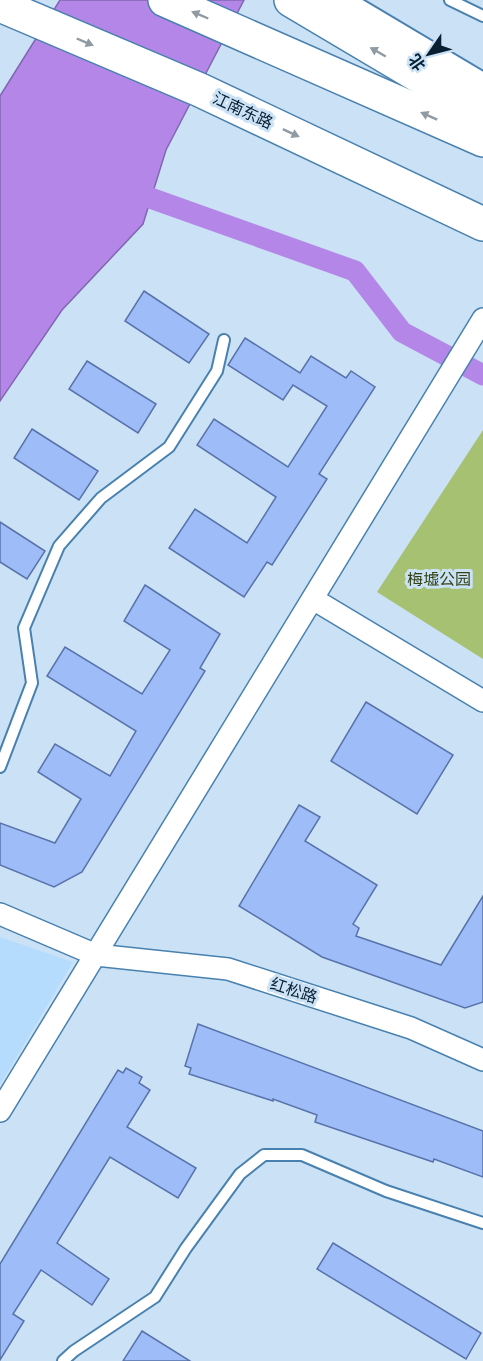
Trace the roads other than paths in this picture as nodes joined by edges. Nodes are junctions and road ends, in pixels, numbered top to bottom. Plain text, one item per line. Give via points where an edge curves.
1 (165, 0) edge
2 (291, 0) edge
3 (335, 0) edge
4 (450, 0) edge
5 (0, 5) edge
6 (483, 16) edge
7 (483, 88) edge
8 (483, 114) edge
9 (483, 140) edge
10 (483, 224) edge
11 (481, 322) edge
12 (224, 340) dead end
13 (313, 599) junction
14 (483, 701) edge
15 (0, 767) edge
16 (0, 914) edge
17 (96, 956) junction
18 (483, 1060) edge
19 (0, 1111) edge
20 (483, 1223) edge
21 (63, 1361) edge

9 -> 1 main road
8 -> 2 main road
3 - 7 main road
4 - 6 lane
5 -> 10 main road, 江南东路 via 200,90
11 - 13 street
12 - 15 lane via 217,371 169,447 101,498 58,546 24,628 32,683
13 - 14 street
13 - 17 street
16 - 17 street, 红松路
17 - 18 street, 红松路 via 228,969 411,1028
17 - 19 street
20 - 21 lane via 386,1191 302,1155 264,1155 240,1174 155,1297

